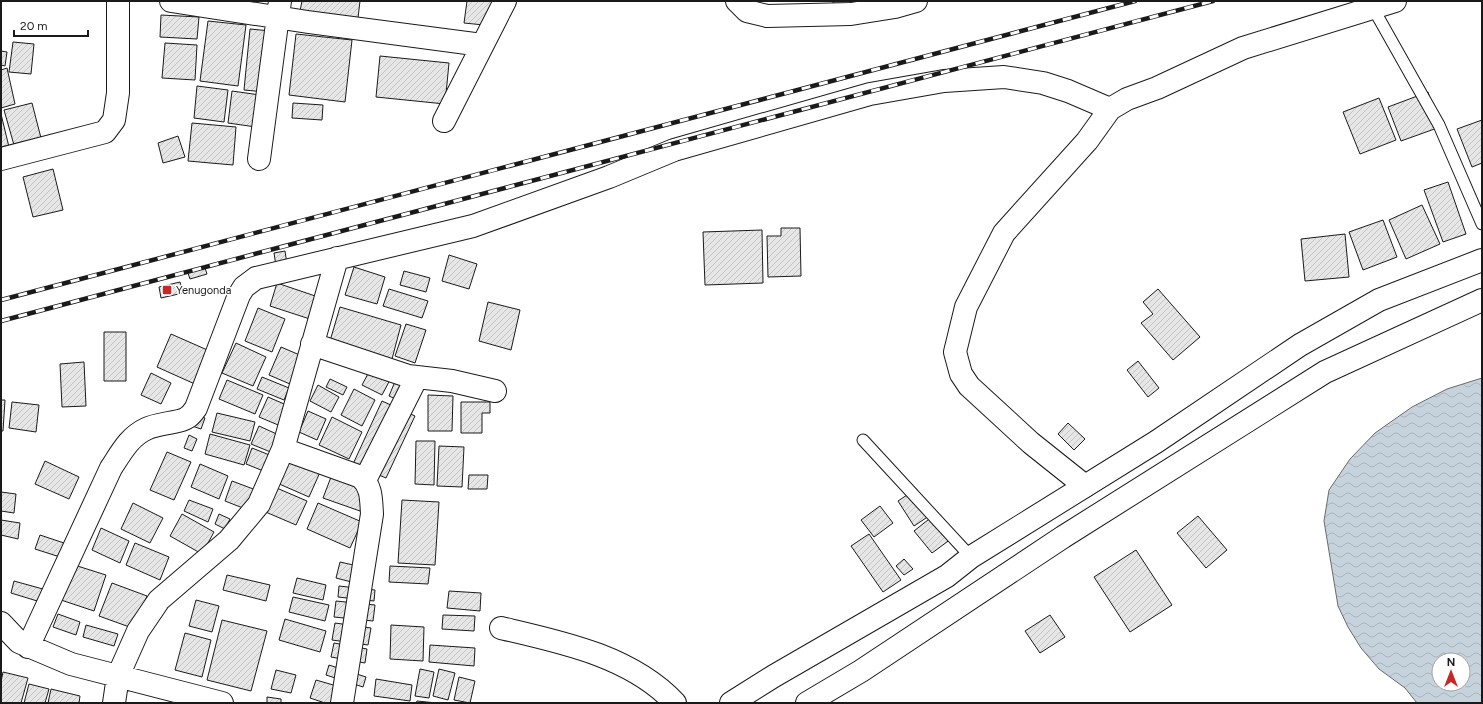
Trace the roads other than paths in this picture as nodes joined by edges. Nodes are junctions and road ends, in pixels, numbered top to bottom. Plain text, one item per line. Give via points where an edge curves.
1 (118, 1) edge
2 (171, 1) edge
3 (504, 1) edge
4 (737, 1) edge
5 (916, 1) edge
6 (1395, 1) edge
7 (1373, 8) junction
8 (279, 9) edge
9 (482, 45) junction
10 (1110, 109) junction
11 (444, 121) dead end
12 (1, 159) edge
13 (259, 159) dead end
14 (1482, 224) edge
15 (337, 258) junction
16 (1482, 260) edge
17 (1482, 300) edge
18 (312, 344) junction
19 (417, 377) junction
20 (495, 391) dead end
21 (863, 440) dead end
22 (284, 449) junction
23 (365, 480) junction
24 (1085, 486) junction
25 (971, 557) junction
26 (1, 623) edge
27 (501, 628) dead end
28 (28, 647) junction
29 (118, 676) junction
30 (114, 703) edge
31 (222, 703) edge
32 (342, 703) edge
33 (675, 703) edge
34 (731, 703) edge
35 (807, 703) edge

1 - 12 main road via 118,93 114,120 105,132
2 - 8 main road
3 - 9 main road
4 - 5 main road via 747,11 767,16 851,14
6 - 7 main road
7 - 10 main road via 1243,48 1157,88 1127,99
7 - 14 lane via 1439,125
8 - 9 main road
8 - 13 main road
9 - 11 main road
10 - 15 main road via 1068,90 1004,77 944,81 870,94 674,150 473,226
10 - 24 main road via 1087,141 1004,233 966,307 955,352 961,374 969,386 1031,443
15 - 18 main road
15 - 28 main road via 256,278 244,287 196,408 183,420 145,429 127,443 111,468
16 - 24 main road via 1379,300 1300,346
17 - 35 main road via 1325,372 1063,537 861,671
18 - 19 main road
18 - 22 main road
19 - 20 main road via 452,381
19 - 23 main road
21 - 25 lane
22 - 23 main road
22 - 29 main road via 259,504 229,540 159,600 138,631
23 - 32 main road via 371,493 372,514
24 - 25 main road
25 - 34 main road via 947,576
26 - 28 main road via 18,642
27 - 33 main road via 589,651 651,682
28 - 29 main road via 71,664
29 - 30 main road
29 - 31 main road

